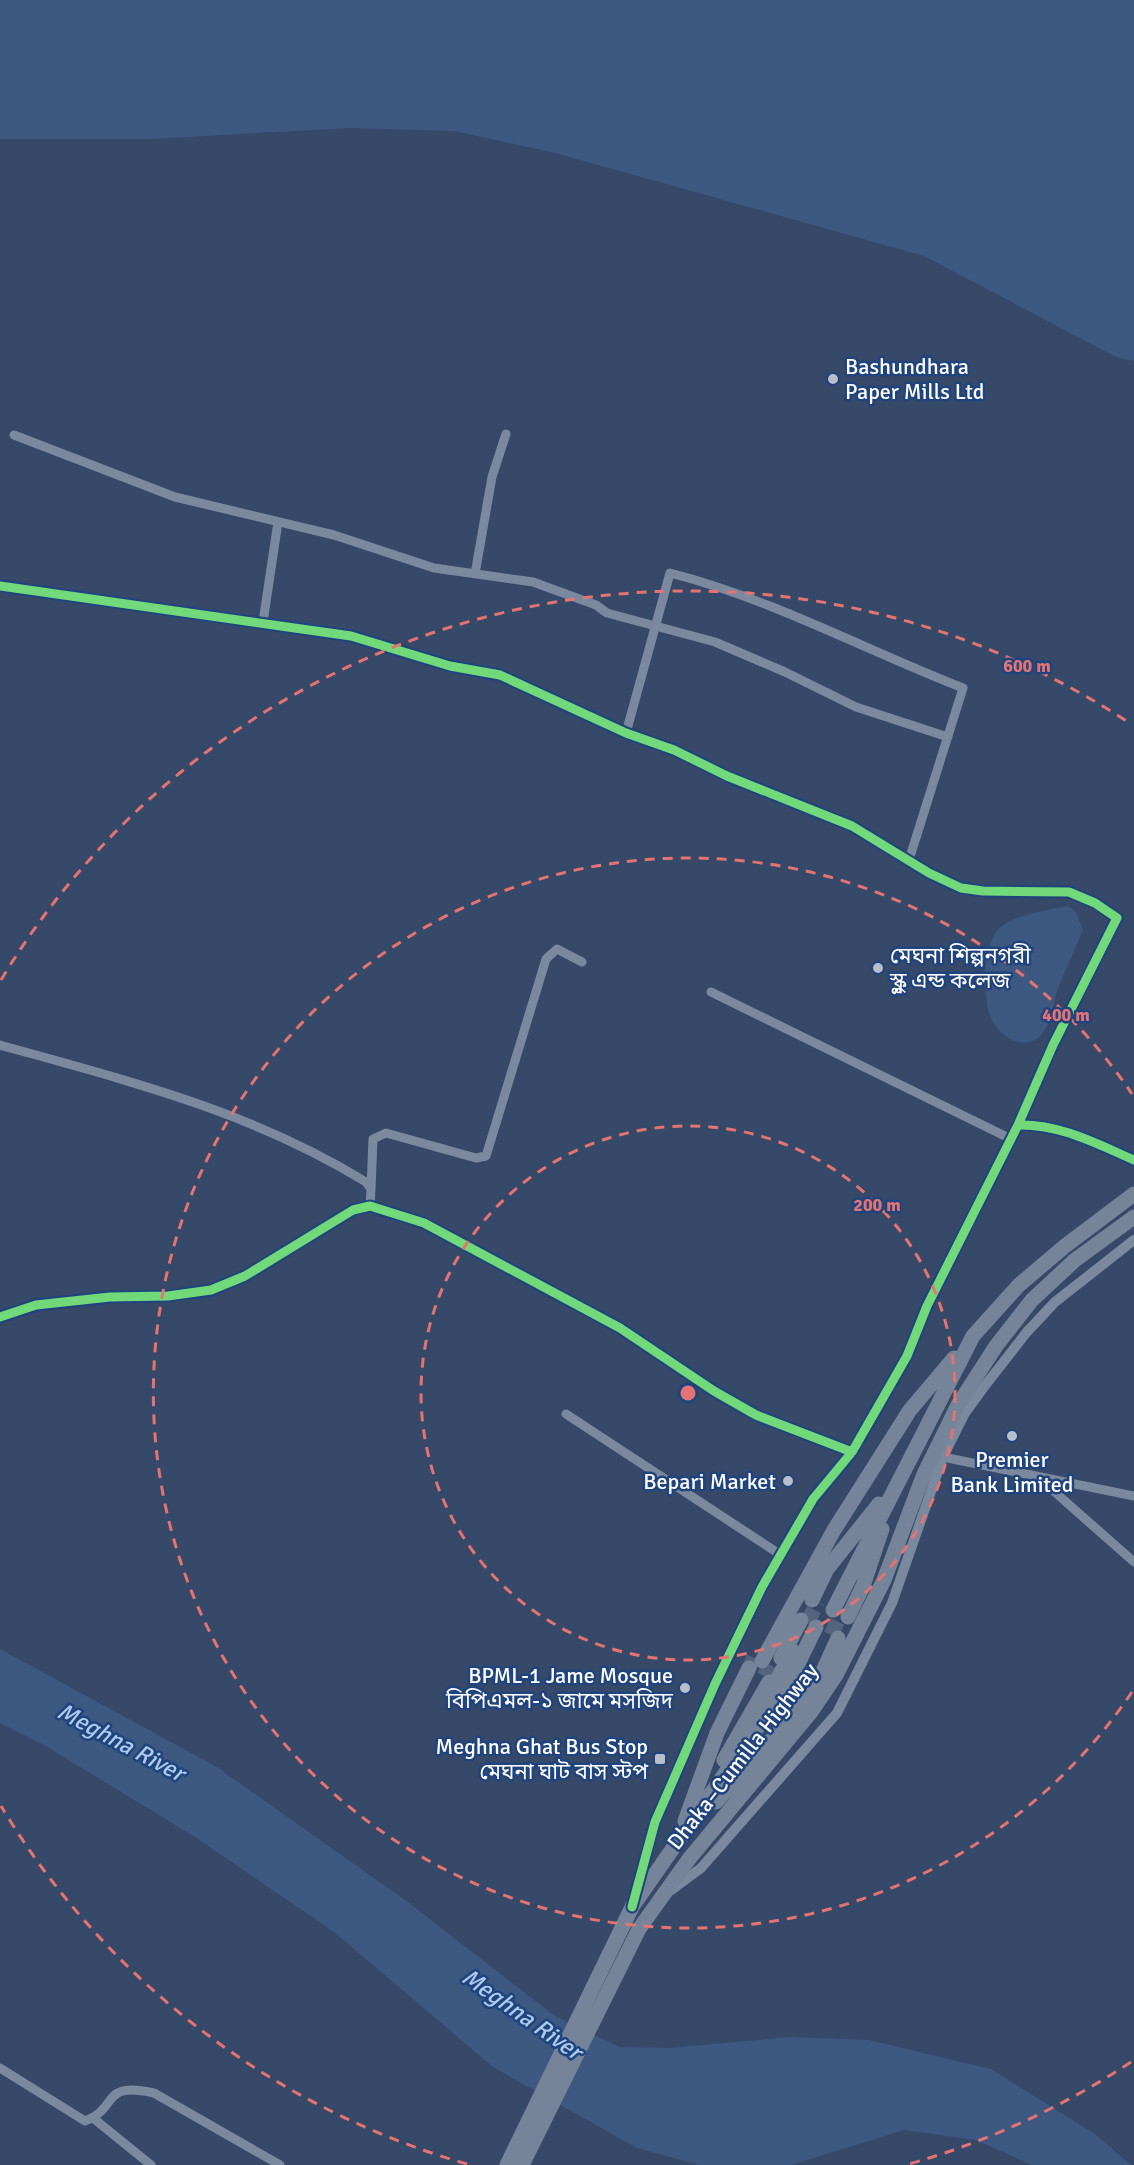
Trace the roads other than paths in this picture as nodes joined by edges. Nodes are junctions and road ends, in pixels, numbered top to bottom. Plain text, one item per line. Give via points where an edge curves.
1 (506, 434) dead end
2 (15, 435) dead end
3 (278, 522) junction
4 (475, 574) junction
5 (0, 586) edge
6 (264, 622) junction
7 (655, 625) junction
8 (626, 733) junction
9 (948, 737) junction
10 (909, 860) junction
11 (582, 962) dead end
12 (711, 992) dead end
13 (0, 1045) edge
14 (1018, 1125) junction
15 (1011, 1139) junction
16 (1134, 1160) edge
17 (371, 1189) junction
18 (1134, 1194) edge
19 (370, 1206) junction
20 (1134, 1217) edge
21 (1134, 1240) edge
22 (0, 1317) edge
23 (973, 1336) junction
24 (566, 1414) dead end
25 (852, 1452) junction
26 (943, 1457) junction
27 (1038, 1477) junction
28 (899, 1478) junction
29 (1134, 1496) edge
30 (781, 1555) junction
31 (1134, 1562) edge
32 (815, 1628) junction
33 (674, 1849) junction
34 (658, 1900) junction
35 (632, 1907) junction
36 (0, 2068) edge
37 (93, 2118) junction
38 (516, 2162) edge
39 (151, 2165) edge
40 (280, 2165) edge

1 - 4 street via 492,477
2 - 3 street via 175,497
3 - 4 street via 334,535 434,568
3 - 6 street
4 - 7 street via 533,582 596,605 607,613
5 - 6 street
6 - 8 street via 351,636 450,666 500,675
7 - 8 street
7 - 9 street via 715,642 856,706
7 - 9 street via 670,573 733,591 812,621 852,643 963,688
8 - 10 street via 852,826
9 - 10 street
10 - 14 street via 962,888 1069,892 1117,918
11 - 17 street via 557,949 546,959 486,1156 476,1158 379,1134 372,1145
12 - 15 street
13 - 17 street via 164,1090 240,1118 350,1173
14 - 15 street
14 - 16 street via 1043,1125 1069,1132
15 - 25 street via 927,1306 907,1356
17 - 19 street
18 - 23 highway, Dhaka–Cumilla Highway via 1019,1285
19 - 22 street via 353,1210 245,1276 211,1290 36,1305
19 - 25 street via 424,1223 526,1277 620,1328 756,1415
20 - 34 highway, Dhaka–Cumilla Highway via 1075,1260 1032,1300 996,1346 958,1406 924,1474 884,1580 836,1675 811,1712
21 - 26 street via 1055,1302 1026,1333 965,1413
23 - 28 highway, Dhaka–Cumilla Highway
23 - 32 highway, Dhaka–Cumilla Highway via 910,1410 834,1530
24 - 30 street
25 - 30 street via 813,1499
26 - 27 street
26 - 34 street via 892,1603 837,1713 701,1868
27 - 29 street
27 - 31 street
28 - 28 highway, Dhaka–Cumilla Highway via 827,1569 830,1608
30 - 35 street via 715,1684 656,1822
32 - 33 highway, Dhaka–Cumilla Highway
32 - 33 highway, Dhaka–Cumilla Highway via 796,1686
32 - 33 highway, Dhaka–Cumilla Highway via 759,1667 702,1780
33 - 35 highway, Dhaka–Cumilla Highway
34 - 38 highway, Dhaka–Cumilla Highway
35 - 38 highway, Dhaka–Cumilla Highway
36 - 37 street via 80,2120
37 - 39 street
37 - 40 street via 118,2092 130,2088 154,2093

